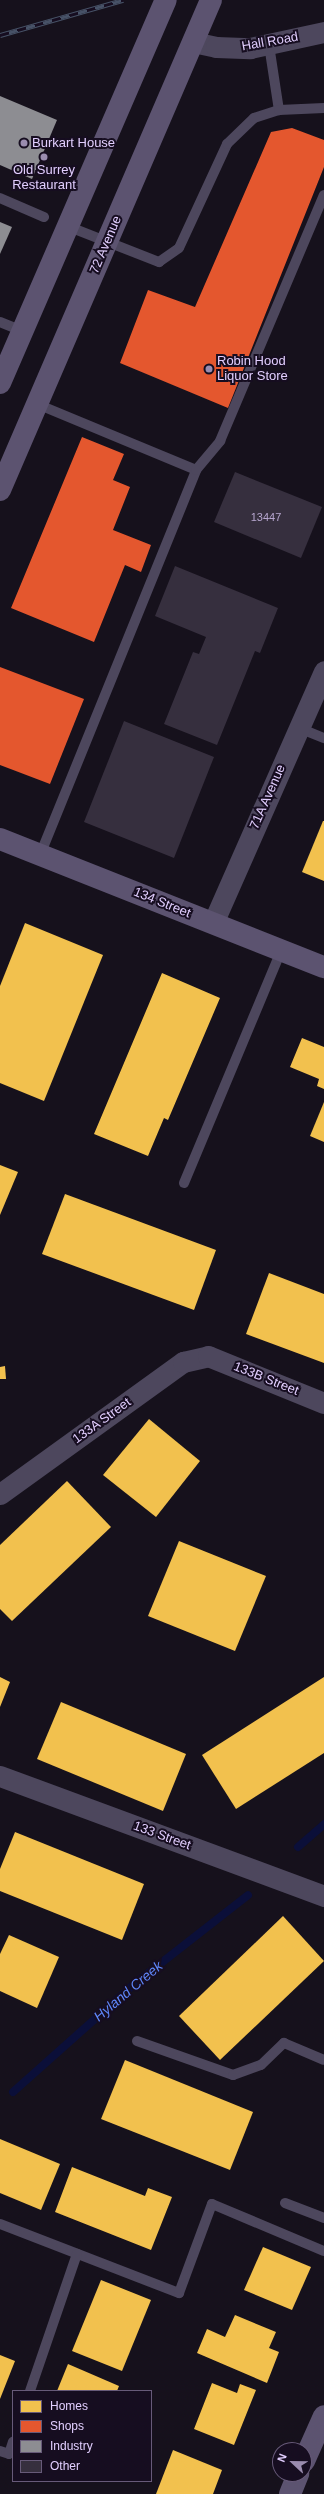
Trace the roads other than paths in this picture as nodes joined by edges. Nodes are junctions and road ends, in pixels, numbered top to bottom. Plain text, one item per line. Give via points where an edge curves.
1 (166, 0) edge
2 (211, 0) edge
3 (324, 32) edge
4 (193, 42) junction
5 (268, 45) junction
6 (324, 108) edge
7 (279, 110) junction
8 (324, 195) edge
9 (0, 198) edge
10 (44, 217) dead end
11 (68, 226) junction
12 (108, 243) junction
13 (0, 322) edge
14 (22, 331) junction
15 (0, 382) edge
16 (37, 404) junction
17 (196, 470) junction
18 (0, 490) edge
19 (324, 671) edge
20 (299, 728) junction
21 (324, 738) edge
22 (0, 839) edge
23 (40, 855) junction
24 (212, 924) junction
25 (281, 950) junction
26 (324, 967) edge
27 (184, 1183) dead end
28 (208, 1356) joint
29 (324, 1403) edge
30 (0, 1494) edge
31 (0, 1776) edge
32 (324, 1896) edge
33 (136, 2042) dead end
34 (324, 2060) edge
35 (285, 2203) dead end
36 (324, 2218) edge
37 (0, 2224) edge
38 (324, 2250) edge
39 (77, 2254) junction
40 (30, 2390) edge
41 (324, 2416) edge
42 (312, 2443) edge
43 (12, 2445) edge
44 (0, 2451) edge
45 (295, 2482) edge
46 (290, 2494) edge

1 - 11 main road
2 - 4 main road, 72 Avenue
3 - 5 street, Hall Road
4 - 5 street, Hall Road via 230,48
4 - 12 main road, 72 Avenue
5 - 7 lane
6 - 7 lane
7 - 12 lane via 254,118 227,144 179,248 159,262
8 - 17 lane via 220,441
9 - 10 lane
11 - 12 lane
11 - 14 main road
12 - 16 main road, 72 Avenue
13 - 14 lane
14 - 15 main road
16 - 17 lane
16 - 18 main road, 72 Avenue
17 - 23 lane
19 - 20 street, 71A Avenue
20 - 21 lane
20 - 24 street, 71A Avenue
22 - 23 main road, 134 Street
23 - 24 main road, 134 Street
24 - 25 main road, 134 Street
25 - 26 main road, 134 Street
25 - 27 lane
28 - 29 street, 133B Street
28 - 30 street, 133A Street via 183,1362
31 - 32 street, 133 Street
33 - 34 lane via 233,2075 261,2065 284,2043
35 - 36 lane
37 - 39 lane
38 - 39 lane via 212,2204 179,2293
39 - 40 lane
41 - 42 main road
43 - 44 lane via 9,2454
45 - 46 main road

